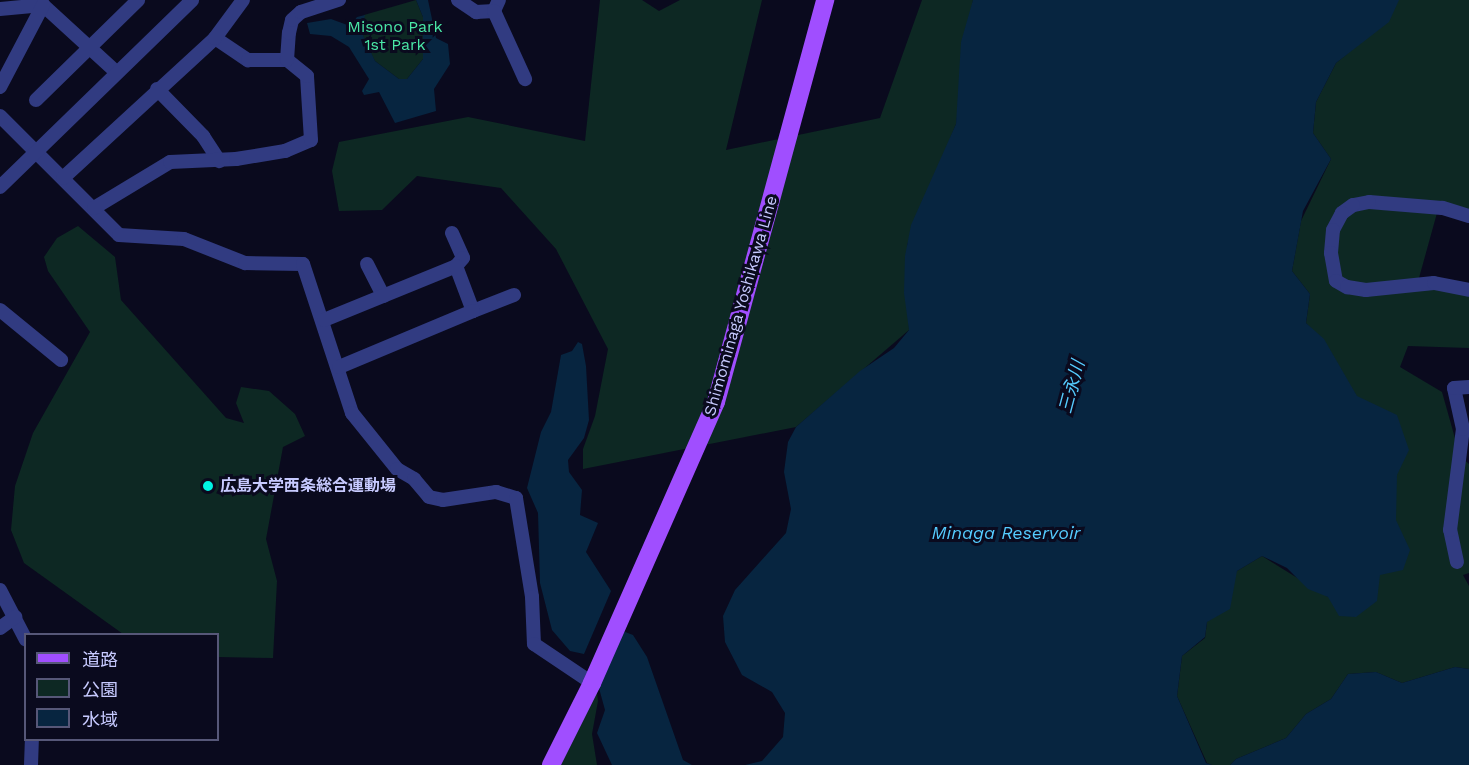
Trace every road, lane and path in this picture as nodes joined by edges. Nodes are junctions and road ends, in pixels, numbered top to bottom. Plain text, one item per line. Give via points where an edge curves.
1 (138, 0) edge
2 (192, 0) edge
3 (243, 0) edge
4 (341, 0) edge
5 (458, 0) edge
6 (825, 0) edge
7 (43, 5) junction
8 (497, 5) edge
9 (0, 9) edge
10 (215, 38) junction
11 (91, 49) junction
12 (287, 60) junction
13 (116, 72) junction
14 (525, 79) dead end
15 (0, 87) edge
16 (157, 88) junction
17 (36, 100) dead end
18 (0, 116) edge
19 (38, 153) junction
20 (219, 161) junction
21 (63, 178) junction
22 (0, 187) edge
23 (94, 208) junction
24 (1469, 216) edge
25 (452, 232) dead end
26 (367, 264) dead end
27 (456, 266) junction
28 (1469, 290) edge
29 (514, 295) dead end
30 (383, 296) junction
31 (0, 310) edge
32 (473, 311) junction
33 (324, 320) junction
34 (61, 360) dead end
35 (339, 368) junction
36 (1469, 387) edge
37 (1457, 562) dead end
38 (0, 590) edge
39 (15, 617) junction
40 (0, 628) edge
41 (24, 636) edge
42 (592, 683) junction
43 (32, 741) edge
44 (31, 765) edge
45 (551, 765) edge

1 - 11 street
2 - 13 street
3 - 10 street
4 - 12 street via 301,12 292,20
5 - 8 street via 477,12
6 - 42 main road, Shimominaga Yoshikawa Line via 716,402
7 - 9 street
7 - 11 street
7 - 15 street
8 - 14 street
10 - 12 street via 248,60
10 - 16 street
11 - 13 street
11 - 17 street
12 - 20 street via 307,76 311,140 285,152
13 - 19 street
16 - 20 street via 203,136
16 - 21 street
18 - 19 street
19 - 21 street
19 - 22 street
20 - 23 street via 170,162
21 - 23 street
23 - 33 street via 119,235 184,239 245,263 303,264
24 - 28 street via 1442,208 1369,202 1353,205 1342,213 1333,230 1331,253 1336,281 1347,287 1366,290 1434,283
25 - 27 street via 463,258
26 - 30 street
27 - 30 street
27 - 32 street
29 - 32 street
30 - 33 street
31 - 34 street
32 - 35 street
33 - 35 street
35 - 42 street via 352,413 362,428 379,442 397,469 414,479 429,497 443,500 496,492 516,498 532,597 534,644
36 - 37 street via 1454,388 1463,429 1449,530
38 - 39 street
39 - 40 street
39 - 41 street
42 - 45 main road, Shimominaga Yoshikawa Line
43 - 44 street

